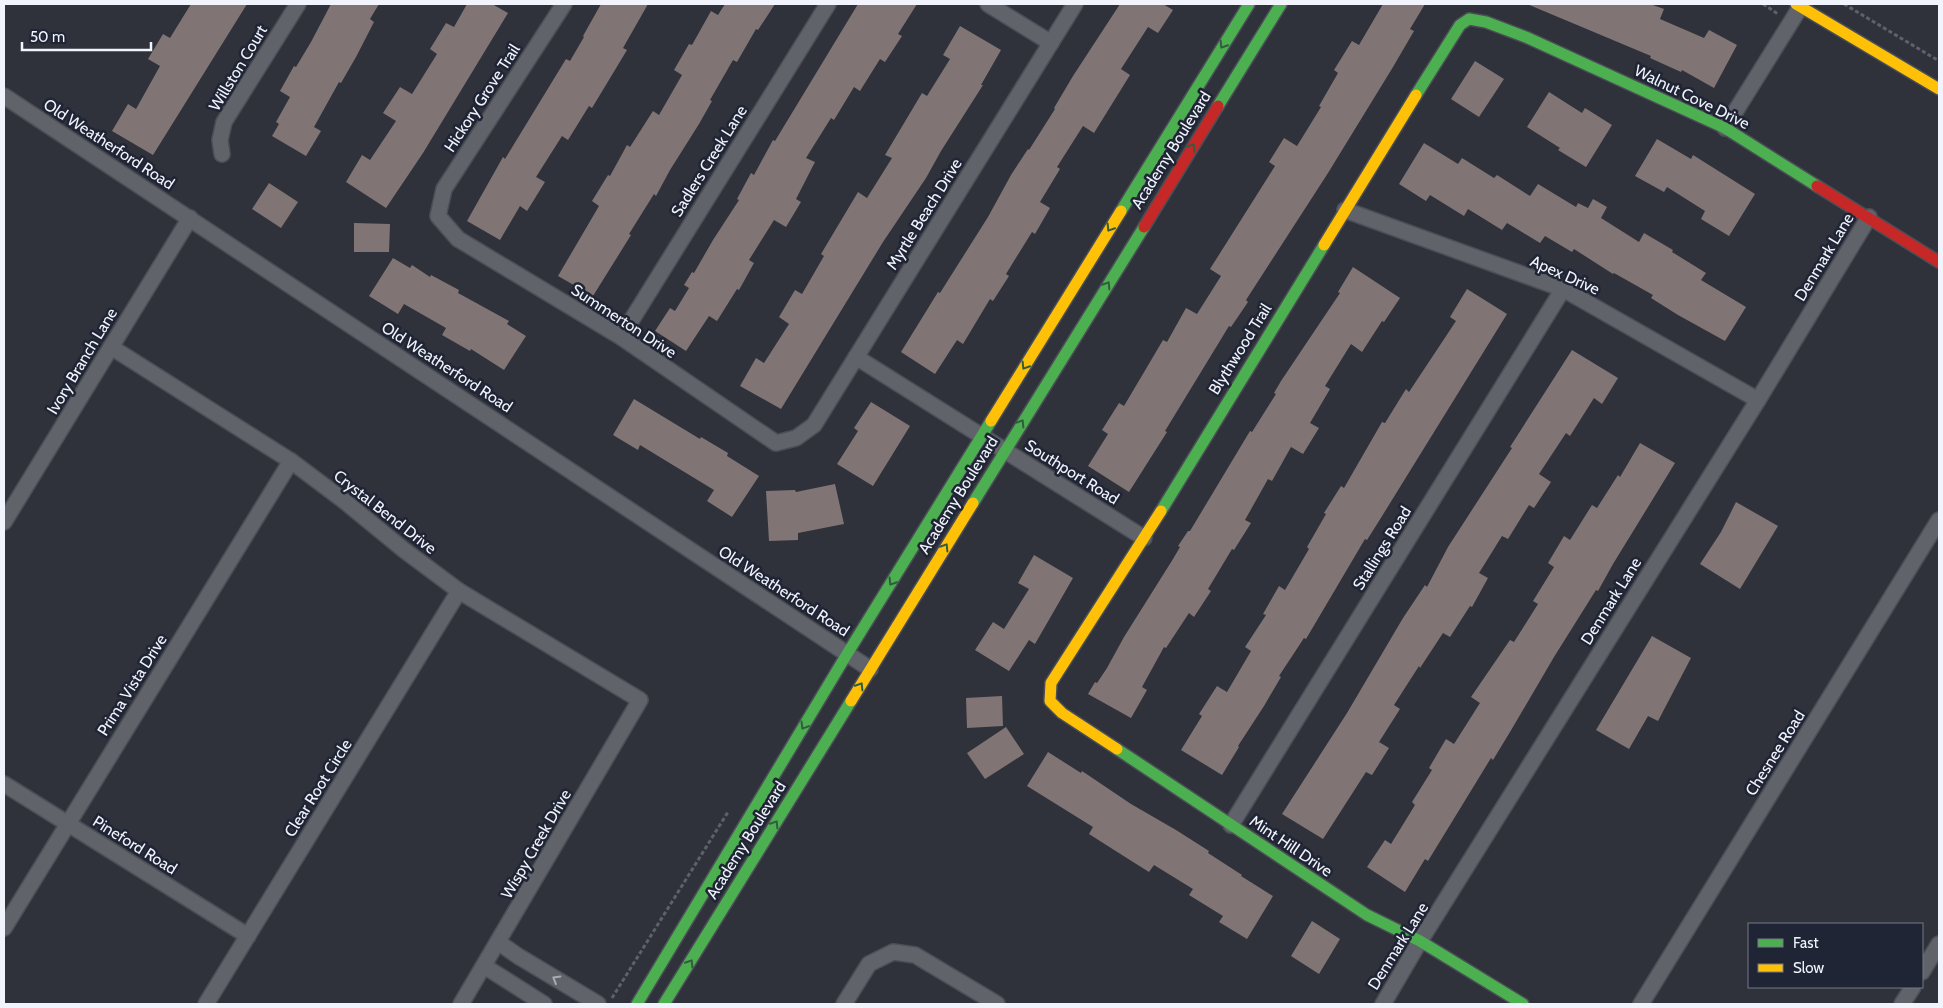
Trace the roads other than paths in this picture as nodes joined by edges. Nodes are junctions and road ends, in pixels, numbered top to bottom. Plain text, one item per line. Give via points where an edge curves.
1 (298, 4) edge
2 (564, 4) edge
3 (828, 4) edge
4 (988, 4) edge
5 (1075, 4) edge
6 (1249, 4) edge
7 (1281, 4) edge
8 (1798, 5) edge
9 (1469, 20) joint
10 (1051, 43) junction
11 (1939, 90) edge
12 (4, 96) edge
13 (1725, 128) junction
14 (222, 154) dead end
15 (1345, 210) junction
16 (438, 216) joint
17 (1869, 216) junction
18 (190, 218) junction
19 (1939, 262) edge
20 (1562, 289) junction
21 (620, 337) junction
22 (111, 347) junction
23 (856, 357) junction
24 (1758, 400) junction
25 (982, 436) junction
26 (796, 438) joint
27 (1004, 450) junction
28 (290, 462) junction
29 (1939, 520) edge
30 (4, 522) edge
31 (1144, 538) junction
32 (459, 591) junction
33 (847, 654) junction
34 (870, 669) junction
35 (640, 700) joint
36 (1050, 702) joint
37 (4, 784) edge
38 (68, 824) junction
39 (1231, 825) junction
40 (4, 928) edge
41 (248, 936) junction
42 (1420, 941) junction
43 (498, 942) junction
44 (1939, 944) edge
45 (484, 966) junction
46 (1923, 970) edge
47 (1912, 988) edge
48 (206, 1004) edge
49 (460, 1004) edge
50 (544, 1004) edge
51 (598, 1004) edge
52 (637, 1004) edge
53 (664, 1004) edge
54 (844, 1004) edge
55 (997, 1004) edge
56 (1382, 1004) edge
57 (1523, 1004) edge
58 (1641, 1004) edge
59 (1902, 1004) edge

1 - 14 street, Willston Court via 224,122 220,140
2 - 16 street, Hickory Grove Trail via 444,189
3 - 21 street, Sadlers Creek Lane
4 - 10 street
5 - 10 street, Myrtle Beach Drive
6 -> 25 main road, Academy Boulevard
27 -> 7 main road, Academy Boulevard
8 - 11 main road
8 - 13 street
9 - 13 main road, Walnut Cove Drive via 1486,22 1528,38
9 - 15 main road, Blythwood Trail via 1460,25 1449,41
10 - 23 street, Myrtle Beach Drive
12 - 18 street, Old Weatherford Road
13 - 17 main road, Walnut Cove Drive
15 - 20 street, Apex Drive
15 - 31 main road, Blythwood Trail
16 - 21 street, Summerton Drive via 458,239
17 - 19 main road, Walnut Cove Drive
17 - 24 street, Denmark Lane
18 - 22 street, Ivory Branch Lane
18 - 33 street, Old Weatherford Road
20 - 24 street, Apex Drive
20 - 39 street, Stallings Road
21 - 26 street, Summerton Drive via 776,443
22 - 28 street, Crystal Bend Drive
22 - 30 street, Ivory Branch Lane
23 - 25 street, Southport Road
23 - 26 street, Myrtle Beach Drive via 814,425
24 - 42 street, Denmark Lane
25 - 27 street, Southport Road
25 -> 33 main road, Academy Boulevard
27 - 31 street, Southport Road
34 -> 27 main road, Academy Boulevard
28 - 32 street, Crystal Bend Drive
28 - 38 street, Prima Vista Drive
29 - 58 street, Chesnee Road
31 - 36 main road, Blythwood Trail via 1052,683
32 - 35 street, Crystal Bend Drive
32 - 41 street, Clear Root Circle
33 - 34 street, Old Weatherford Road
33 -> 52 main road, Academy Boulevard
53 -> 34 main road, Academy Boulevard
35 - 43 street, Wispy Creek Drive
36 - 39 main road, Mint Hill Drive
37 - 38 street, Pineford Road
38 - 40 street, Prima Vista Drive
38 - 41 street, Pineford Road
39 - 42 main road, Mint Hill Drive via 1367,915
41 - 48 street, Clear Root Circle
42 - 56 street, Denmark Lane
42 - 57 main road, Mint Hill Drive
43 - 45 street, Wispy Creek Drive
51 -> 43 street
44 - 46 street
45 - 49 street, Wispy Creek Drive
45 - 50 street
47 - 59 street
54 - 55 street via 869,964 893,952 916,955

